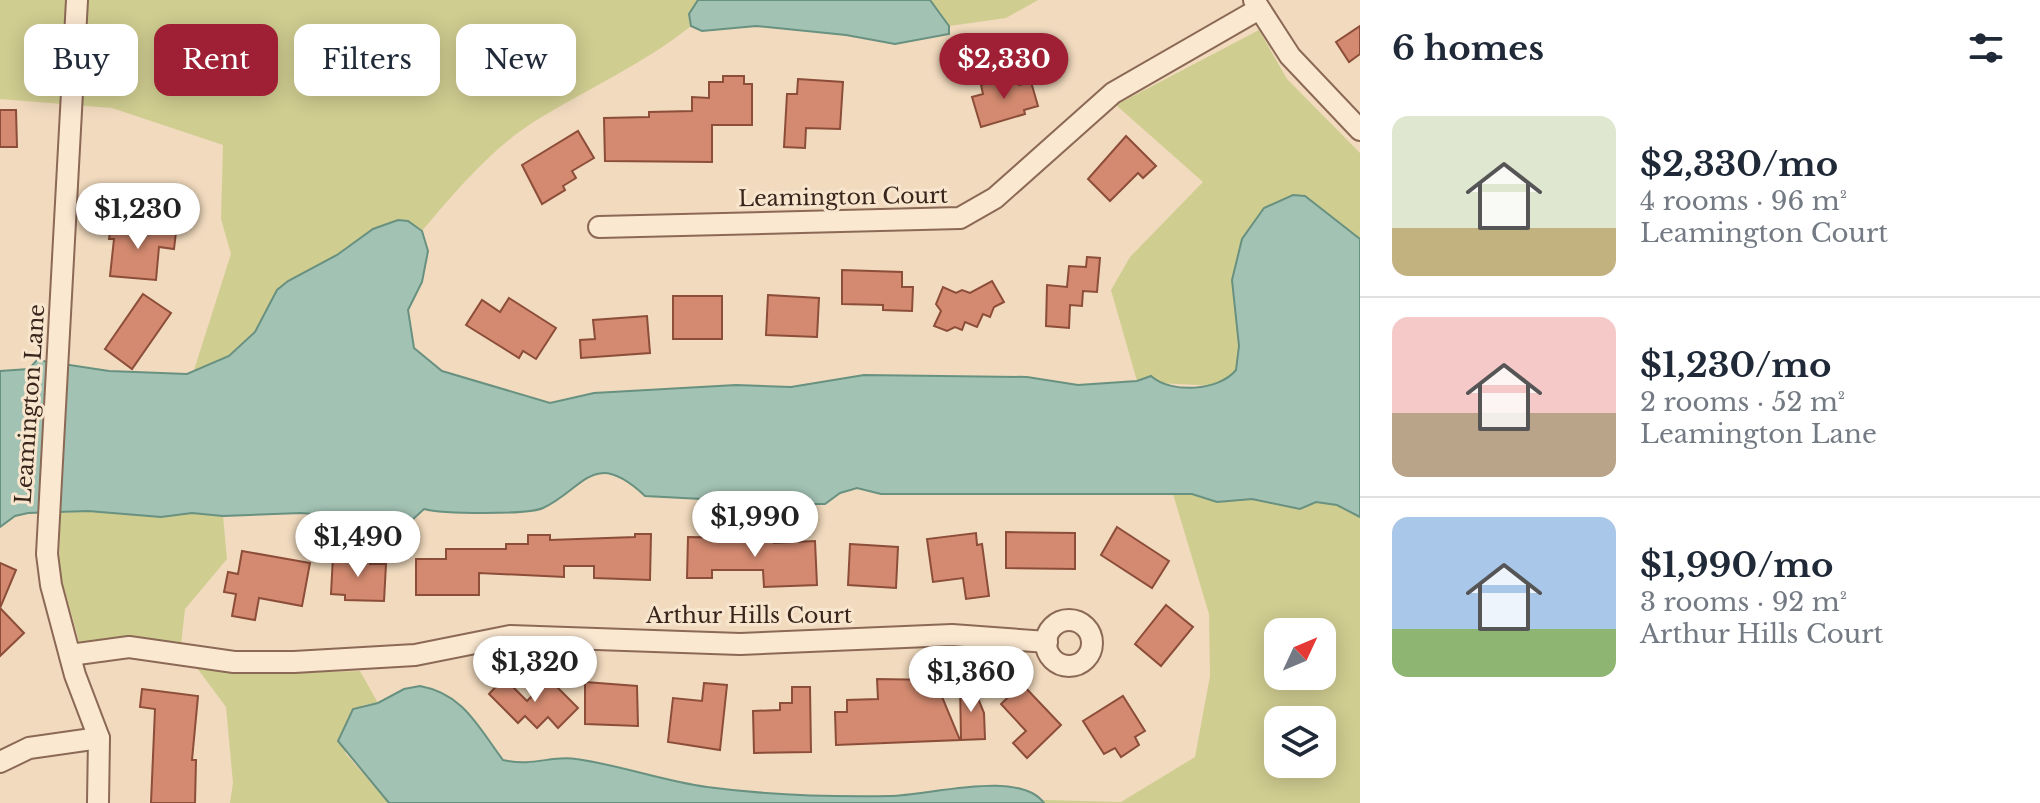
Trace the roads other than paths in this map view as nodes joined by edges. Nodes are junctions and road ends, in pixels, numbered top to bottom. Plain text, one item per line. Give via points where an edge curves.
1 (77, 0) edge
2 (1257, 4) edge
3 (1360, 130) edge
4 (599, 227) dead end
5 (1047, 642) dead end
6 (70, 655) junction
7 (99, 738) junction
8 (0, 762) edge
9 (98, 803) edge

1 - 6 street, Leamington Lane via 46,522 51,585
2 - 3 street via 1290,56
2 - 4 street, Leamington Court via 1113,93 995,198 960,218
5 - 6 street, Arthur Hills Court via 952,635 740,644 510,636 415,655 294,662 234,662 129,647
6 - 7 street, Leamington Lane
7 - 8 street via 29,748
7 - 9 street, Leamington Lane

